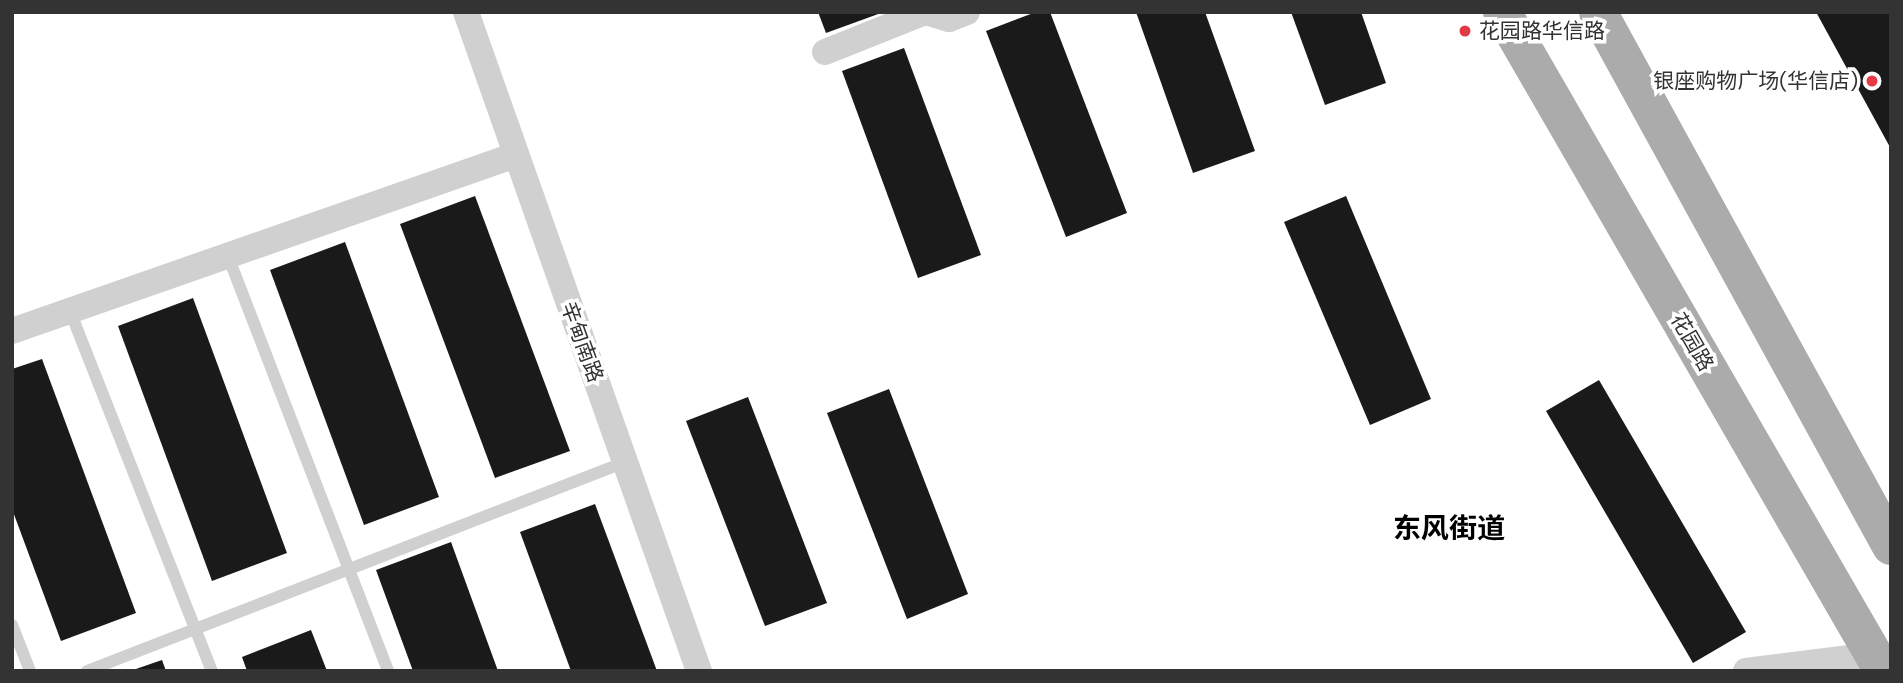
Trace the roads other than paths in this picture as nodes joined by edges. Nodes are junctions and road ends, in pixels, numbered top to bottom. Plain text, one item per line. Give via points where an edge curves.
1 (466, 12) edge
2 (926, 12) edge
3 (968, 12) edge
4 (1502, 12) edge
5 (1598, 12) edge
6 (825, 52) dead end
7 (516, 155) junction
8 (228, 256) junction
9 (70, 311) junction
10 (12, 331) edge
11 (625, 462) junction
12 (1891, 546) edge
13 (349, 569) junction
14 (12, 625) edge
15 (1878, 663) edge
16 (30, 671) edge
17 (88, 671) edge
18 (212, 671) edge
19 (388, 671) edge
20 (699, 671) edge
21 (1746, 671) edge

1 - 7 street, 辛甸南路
2 - 3 street via 949,19
2 - 6 street
4 - 15 main road, 花园路
5 - 12 main road
7 - 8 street
7 - 11 street, 辛甸南路
8 - 9 street
8 - 13 lane
9 - 10 street
9 - 18 lane
11 - 13 lane
11 - 20 street, 辛甸南路
13 - 17 lane
13 - 19 lane
14 - 16 lane
15 - 21 street

